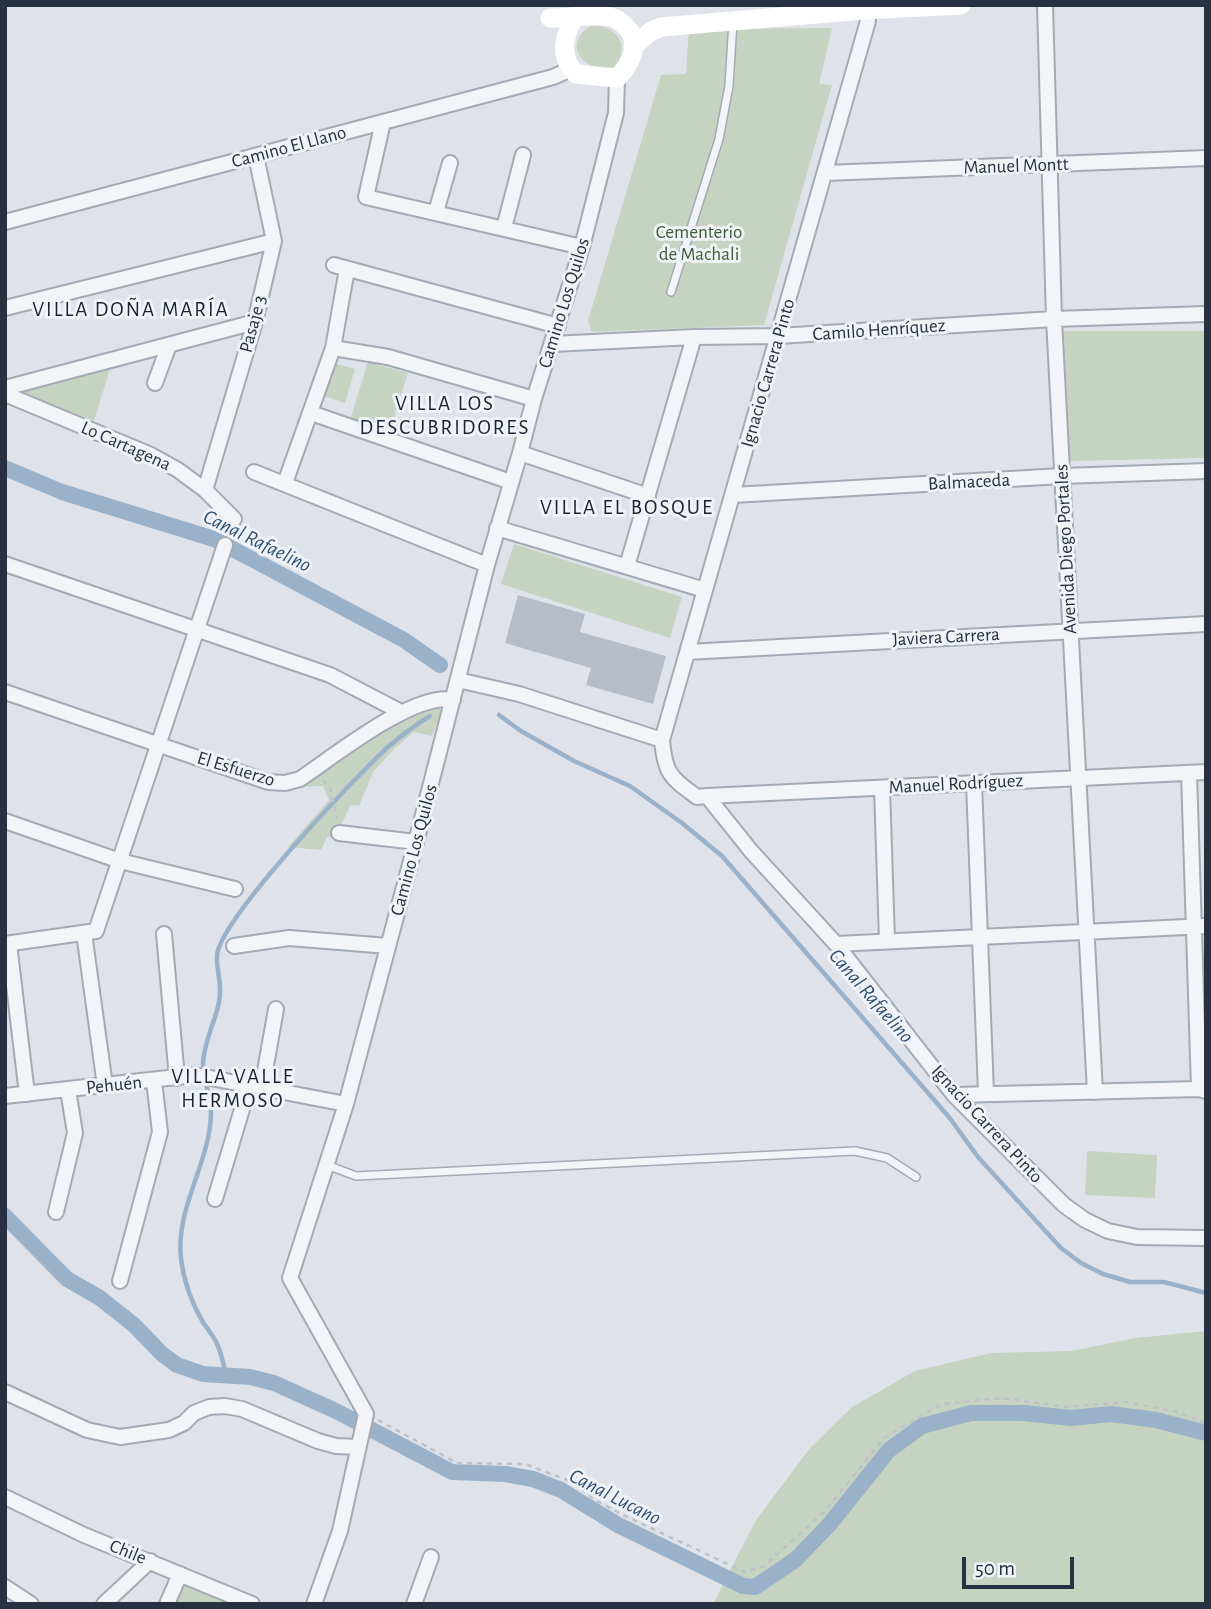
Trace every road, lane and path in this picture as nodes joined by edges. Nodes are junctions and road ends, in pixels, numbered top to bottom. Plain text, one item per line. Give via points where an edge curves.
1 (961, 5) edge
2 (1045, 5) edge
3 (864, 8) edge
4 (549, 11) edge
5 (574, 18) junction
6 (733, 20) junction
7 (622, 23) junction
8 (661, 27) junction
9 (565, 37) junction
10 (633, 47) junction
11 (571, 69) junction
12 (617, 78) junction
13 (383, 122) junction
14 (523, 155) dead end
15 (256, 156) junction
16 (1206, 158) edge
17 (450, 163) dead end
18 (1048, 164) junction
19 (825, 173) junction
20 (436, 212) junction
21 (5, 222) edge
22 (504, 228) junction
23 (274, 241) junction
24 (582, 247) junction
25 (671, 292) dead end
26 (5, 308) edge
27 (1206, 314) edge
28 (1055, 319) junction
29 (255, 322) junction
30 (558, 326) junction
31 (778, 336) junction
32 (694, 337) junction
33 (169, 345) junction
34 (552, 345) junction
35 (333, 348) junction
36 (155, 383) dead end
37 (5, 388) edge
38 (5, 394) edge
39 (534, 399) junction
40 (311, 413) junction
41 (520, 453) junction
42 (1206, 471) edge
43 (254, 472) dead end
44 (1062, 476) junction
45 (511, 482) junction
46 (285, 483) junction
47 (205, 490) junction
48 (733, 495) junction
49 (648, 496) junction
50 (234, 519) dead end
51 (497, 528) junction
52 (225, 545) dead end
53 (5, 564) edge
54 (487, 565) junction
55 (627, 566) junction
56 (705, 590) junction
57 (1206, 624) edge
58 (1070, 630) junction
59 (197, 631) junction
60 (687, 652) junction
61 (458, 680) junction
62 (5, 692) edge
63 (453, 700) junction
64 (401, 712) junction
65 (662, 740) junction
66 (159, 745) junction
67 (1206, 772) edge
68 (1189, 773) junction
69 (1077, 778) junction
70 (974, 783) junction
71 (330, 788) dead end
72 (882, 788) junction
73 (707, 796) junction
74 (335, 813) dead end
75 (5, 821) edge
76 (339, 833) dead end
77 (416, 842) junction
78 (120, 861) junction
79 (234, 889) dead end
80 (1199, 927) edge
81 (1088, 932) junction
82 (84, 933) junction
83 (164, 934) dead end
84 (981, 937) junction
85 (887, 941) junction
86 (7, 944) edge
87 (835, 944) junction
88 (234, 946) dead end
89 (388, 946) junction
90 (276, 1009) dead end
91 (177, 1078) junction
92 (154, 1081) junction
93 (105, 1086) junction
94 (256, 1087) junction
95 (68, 1090) junction
96 (1203, 1090) edge
97 (1095, 1092) junction
98 (986, 1093) junction
99 (27, 1094) junction
100 (954, 1095) junction
101 (5, 1096) edge
102 (346, 1104) junction
103 (326, 1165) junction
104 (916, 1177) dead end
105 (215, 1199) dead end
106 (56, 1212) dead end
107 (1206, 1238) edge
108 (120, 1281) dead end
109 (5, 1392) edge
110 (366, 1414) junction
111 (1206, 1423) edge
112 (358, 1447) junction
113 (5, 1497) edge
114 (431, 1557) dead end
115 (150, 1561) junction
116 (180, 1574) junction
117 (5, 1587) edge
118 (31, 1604) edge
119 (104, 1604) edge
120 (167, 1604) edge
121 (252, 1604) edge
122 (314, 1604) edge
123 (414, 1604) edge

1 - 3 main road
2 - 18 street, Avenida Diego Portales
3 - 6 main road
3 - 19 street, Ignacio Carrera Pinto via 868,21
4 - 5 main road
4 - 9 main road
5 - 7 main road via 613,17
5 - 9 main road
6 - 8 main road
6 - 25 lane via 729,86 719,139
7 - 8 main road
7 - 10 main road via 630,30
8 - 10 main road
9 - 11 main road via 565,58
10 - 12 main road via 629,65
11 - 12 main road via 576,74
11 - 13 street, Camino El Llano
12 - 24 street, Camino Los Quilos via 616,113
13 - 15 street, Camino El Llano
13 - 20 street via 366,197
14 - 22 street
15 - 21 street, Camino El Llano
15 - 23 street, Pasaje 3
16 - 18 street, Manuel Montt
17 - 20 street
18 - 19 street, Manuel Montt
18 - 28 street, Avenida Diego Portales
19 - 31 street, Ignacio Carrera Pinto
20 - 22 street
22 - 24 street
23 - 26 street
23 - 29 street, Pasaje 3
24 - 30 street, Camino Los Quilos
27 - 28 street, Camilo Henríquez
28 - 31 street, Camilo Henríquez
28 - 44 street, Avenida Diego Portales
29 - 33 street
29 - 47 street, Pasaje 3
30 - 34 street, Camino Los Quilos
30 - 35 street via 341,267
31 - 32 street, Camilo Henríquez
31 - 48 street, Ignacio Carrera Pinto
32 - 34 street, Camilo Henríquez
32 - 49 street
33 - 36 street
33 - 37 street
34 - 39 street, Camino Los Quilos
35 - 39 street via 388,357
35 - 40 street
38 - 47 street, Lo Cartagena via 151,454
39 - 41 street, Camino Los Quilos
40 - 45 street
40 - 46 street
41 - 45 street, Camino Los Quilos
41 - 49 street
42 - 44 street, Balmaceda
43 - 46 street
44 - 48 street, Balmaceda
44 - 58 street, Avenida Diego Portales
45 - 51 street, Camino Los Quilos
46 - 54 street
47 - 50 street, Lo Cartagena
48 - 56 street, Ignacio Carrera Pinto
49 - 55 street
51 - 54 street, Camino Los Quilos
51 - 55 street
52 - 59 street
53 - 59 street
54 - 61 street, Camino Los Quilos
55 - 56 street
56 - 60 street, Ignacio Carrera Pinto
57 - 58 street, Javiera Carrera
58 - 60 street, Javiera Carrera
58 - 69 street, Avenida Diego Portales
59 - 64 street via 330,675
59 - 66 street
60 - 65 street, Ignacio Carrera Pinto
61 - 63 street, Camino Los Quilos
61 - 65 street via 519,694
62 - 66 street, El Esfuerzo
63 - 64 street, El Esfuerzo via 428,701
63 - 77 street, Camino Los Quilos
64 - 66 street, El Esfuerzo via 300,779 285,783 268,782
65 - 73 street, Ignacio Carrera Pinto via 664,765 675,779 697,797
66 - 78 street
67 - 68 street, Manuel Rodríguez
68 - 69 street, Manuel Rodríguez
68 - 80 street
69 - 70 street, Manuel Rodríguez
69 - 81 street, Avenida Diego Portales
70 - 72 street, Manuel Rodríguez
70 - 84 street
71 - 74 path
72 - 73 street, Manuel Rodríguez
72 - 85 street
73 - 87 street, Ignacio Carrera Pinto
75 - 78 street
76 - 77 street
77 - 89 street, Camino Los Quilos
78 - 79 street
78 - 82 street via 96,931
80 - 81 street
80 - 96 street
81 - 84 street
81 - 97 street, Avenida Diego Portales
82 - 86 street
82 - 93 street
83 - 91 street
84 - 85 street
84 - 98 street
85 - 87 street
86 - 99 street
87 - 100 street, Ignacio Carrera Pinto
88 - 89 street via 289,938
89 - 102 street, Camino Los Quilos
90 - 94 street
91 - 92 street, Pehuén
91 - 94 street, Pehuén via 195,1075
92 - 93 street, Pehuén
92 - 108 street via 160,1132
93 - 95 street, Pehuén
94 - 102 street, Pehuén
94 - 105 street
95 - 99 street, Pehuén
95 - 106 street via 75,1133
96 - 97 street
97 - 98 street
98 - 100 street
99 - 101 street, Pehuén
100 - 107 street, Ignacio Carrera Pinto via 1064,1205 1085,1220 1137,1237
102 - 103 street, Camino Los Quilos
103 - 104 lane via 356,1176 855,1151 887,1158
103 - 110 street, Camino Los Quilos via 290,1278
109 - 112 street via 87,1430 120,1437 169,1430 194,1413 225,1406 318,1441
110 - 111 path via 457,1463 525,1464 575,1482 593,1499 625,1516 745,1572 764,1566 825,1511 885,1437 942,1404 1001,1398 1067,1407 1125,1402 1178,1412
110 - 112 street
112 - 122 street via 340,1531
113 - 115 street, Chile
114 - 123 street
115 - 116 street, Chile
115 - 119 street
116 - 120 street
116 - 121 street, Chile
117 - 118 street

